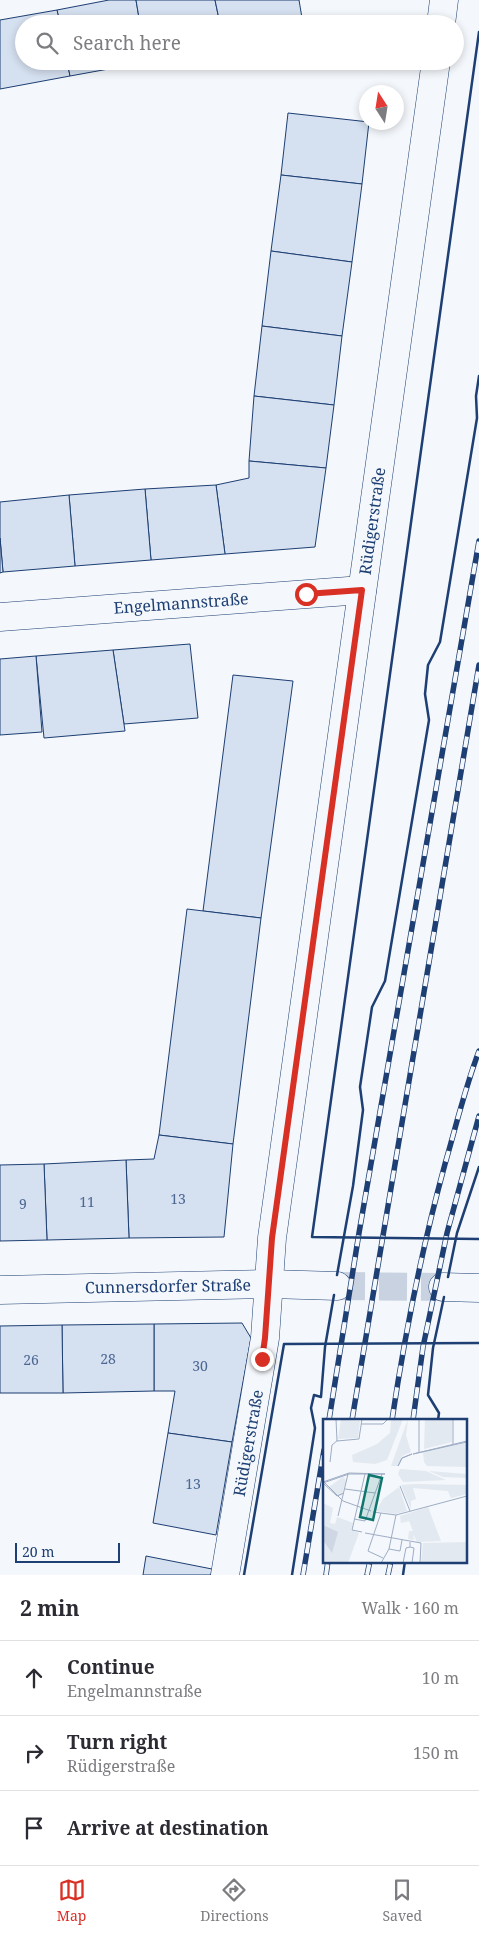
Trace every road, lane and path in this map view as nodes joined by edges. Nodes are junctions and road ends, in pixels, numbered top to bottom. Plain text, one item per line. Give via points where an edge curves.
1 (444, 0) edge
2 (442, 15) edge
3 (435, 70) edge
4 (362, 590) junction
5 (0, 617) edge
6 (270, 1284) junction
7 (337, 1286) tunnel mouth
8 (443, 1287) tunnel mouth
9 (479, 1288) edge
10 (0, 1290) edge
11 (225, 1575) edge

1 - 2 street
3 - 4 street, Rüdigerstraße
4 - 5 street, Engelmannstraße
4 - 6 street, Rüdigerstraße via 272,1238
6 - 7 street, Cunnersdorfer Straße
6 - 10 street, Cunnersdorfer Straße
6 - 11 street, Rüdigerstraße via 265,1338
8 - 9 street

